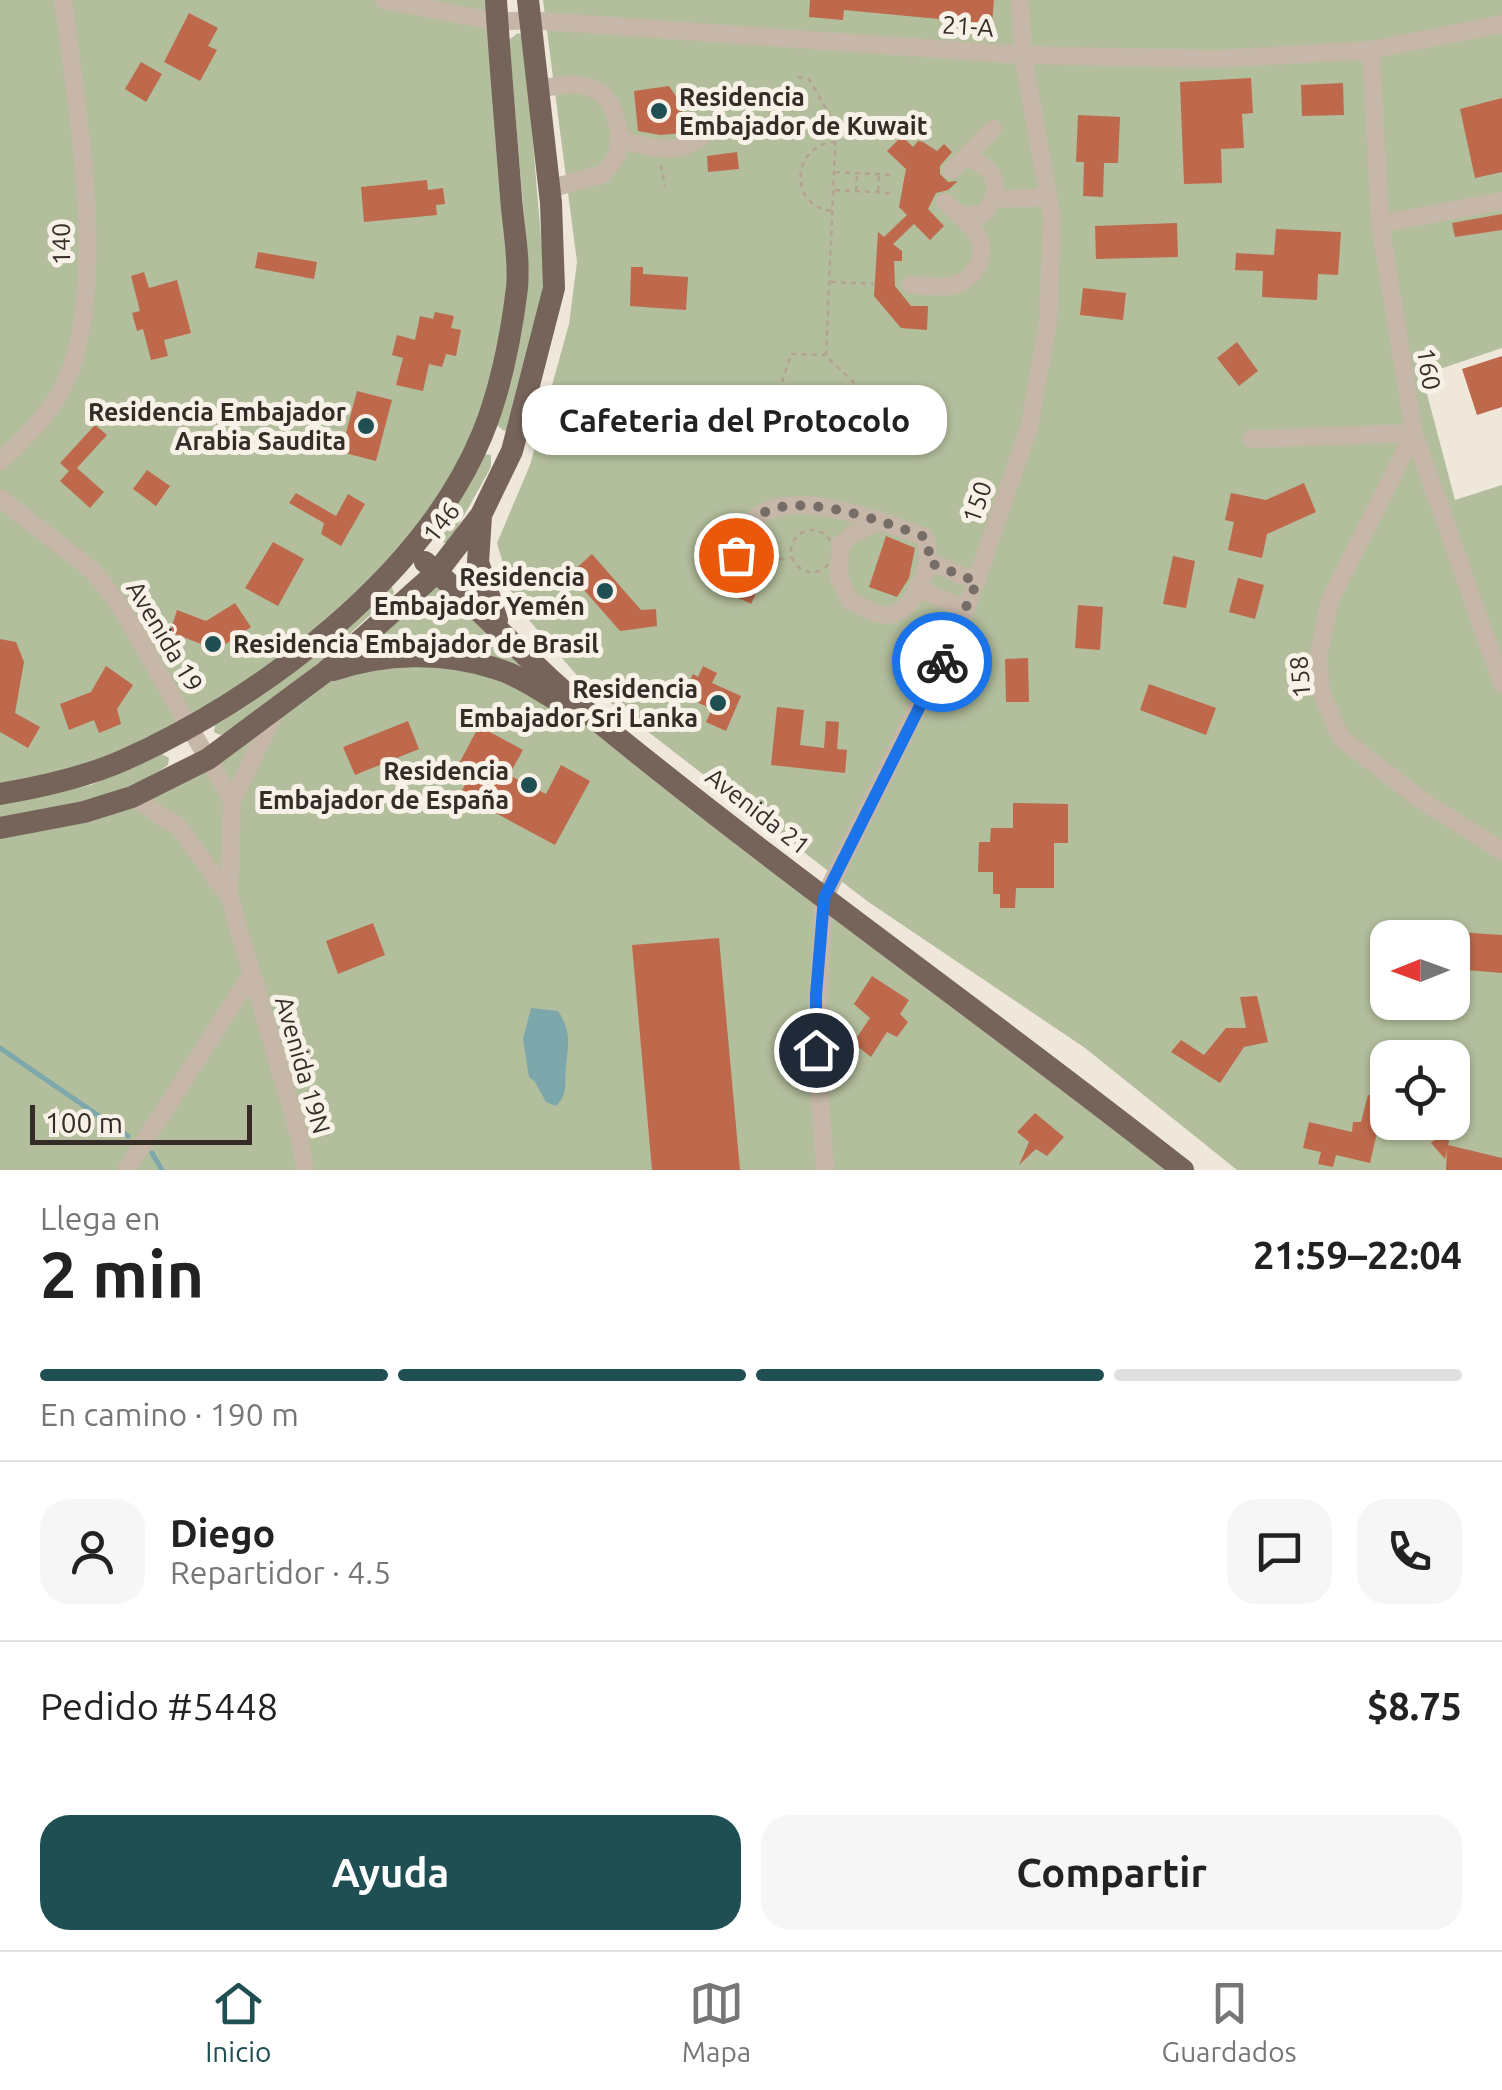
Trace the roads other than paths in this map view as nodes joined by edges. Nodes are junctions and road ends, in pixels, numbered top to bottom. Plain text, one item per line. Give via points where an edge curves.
1 (63, 0) edge
2 (384, 0) edge
3 (1020, 0) edge
4 (529, 10) edge
5 (497, 11) edge
6 (1502, 24) edge
7 (1371, 50) junction
8 (1023, 55) junction
9 (538, 89) junction
10 (992, 128) dead end
11 (704, 133) dead end
12 (618, 139) junction
13 (549, 189) junction
14 (1048, 197) junction
15 (995, 199) junction
16 (1502, 201) edge
17 (945, 202) dead end
18 (963, 217) junction
19 (1380, 224) junction
20 (911, 285) dead end
21 (1414, 432) junction
22 (482, 436) junction
23 (1251, 439) dead end
24 (512, 451) junction
25 (0, 462) edge
26 (0, 498) edge
27 (825, 507) junction
28 (481, 516) junction
29 (881, 521) junction
30 (840, 545) junction
31 (411, 550) junction
32 (736, 555) road end
33 (928, 562) junction
34 (437, 572) junction
35 (977, 582) junction
36 (917, 588) junction
37 (966, 609) junction
38 (500, 628) junction
39 (325, 672) junction
40 (1502, 684) edge
41 (276, 712) junction
42 (191, 726) junction
43 (610, 732) junction
44 (208, 760) junction
45 (0, 794) edge
46 (132, 797) junction
47 (232, 802) junction
48 (0, 828) edge
49 (230, 844) junction
50 (1502, 851) edge
51 (202, 858) junction
52 (229, 896) junction
53 (824, 898) junction
54 (251, 975) junction
55 (126, 1170) edge
56 (305, 1170) edge
57 (825, 1170) edge
58 (1183, 1170) edge

1 - 25 street, 140 via 88,233 85,306 57,398
2 - 5 street, 21-A
3 - 8 street, 150
4 - 5 street, 21-A
4 - 8 street, 21-A
4 - 9 main road, 146
5 - 22 main road, 146 via 518,282 508,353
6 - 7 street, 21-A
7 - 8 street, 21-A via 1218,60
7 - 19 street, 160
8 - 14 street, 150
9 - 12 street via 595,89 610,100
9 - 13 main road, 146
10 - 15 street via 958,164 990,170
11 - 12 street via 671,150
12 - 13 street via 618,153 603,174
13 - 24 main road, 146 via 554,288
14 - 15 street
14 - 35 street, 150 via 1048,322 1029,428
15 - 18 street via 982,214
16 - 19 street
17 - 18 street
18 - 20 street via 981,244 971,275 950,286
19 - 21 street, 160
21 - 23 street
21 - 40 street, 160
21 - 50 street, 158 via 1330,600 1318,658 1321,692 1341,738
22 - 24 main road
22 - 31 main road, 146
24 - 28 main road, 146
26 - 42 street, Avenida 19 via 92,570
27 - 29 street
27 - 30 street
27 - 32 street via 792,504 765,514 748,524
28 - 34 main road, 146
28 - 38 main road via 478,562
29 - 30 street
29 - 33 street via 925,537
30 - 36 street via 840,578 850,601 891,615 908,606
31 - 34 main road, Avenida 21
31 - 42 main road, 146 via 325,635
33 - 35 street
33 - 36 street
34 - 38 main road, Avenida 21
34 - 39 main road, 146
35 - 37 street, 150
36 - 37 street
37 - 53 street, 150
38 - 43 main road, Avenida 21
39 - 41 main road, 146
39 - 43 main road via 377,658 424,656 498,668
41 - 44 main road, 146
41 - 47 street
42 - 44 street, Avenida 19
42 - 45 main road, 146 via 122,762
43 - 53 main road, Avenida 21
44 - 46 main road, 146
44 - 47 street
46 - 48 main road, 146
46 - 51 street via 179,827
47 - 49 street
49 - 51 street
49 - 52 street
51 - 52 street
52 - 54 street
53 - 57 street, 150 via 816,1042
53 - 58 main road, Avenida 21
54 - 55 street
54 - 56 street, Avenida 19N

